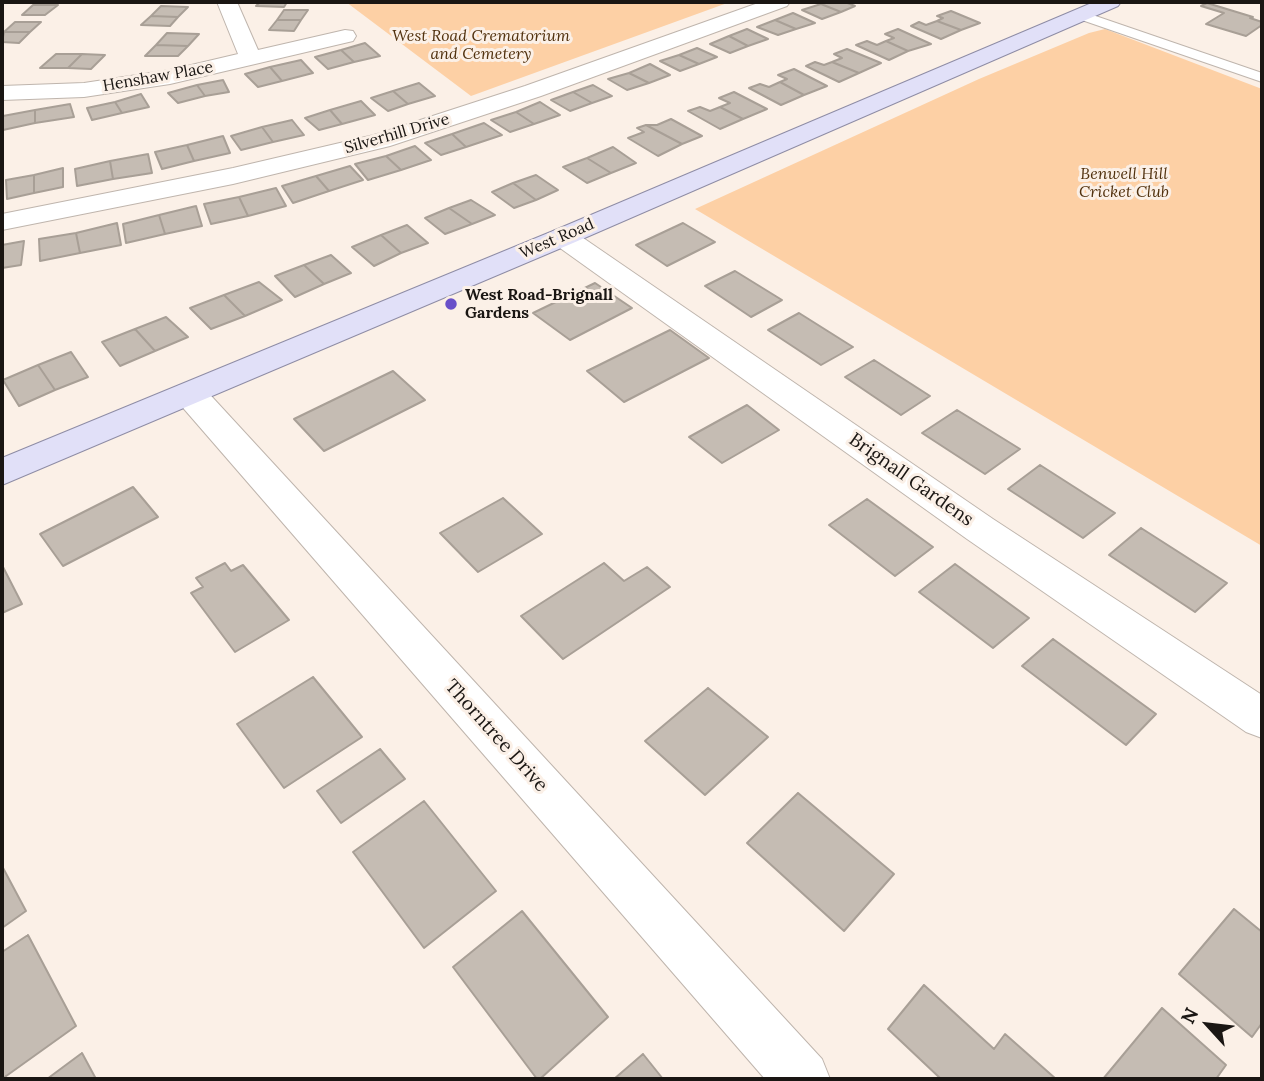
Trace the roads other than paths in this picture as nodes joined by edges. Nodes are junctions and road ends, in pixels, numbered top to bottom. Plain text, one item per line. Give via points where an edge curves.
1 (227, 2) edge
2 (780, 2) edge
3 (1111, 2) edge
4 (1081, 15) junction
5 (345, 36) dead end
6 (251, 59) junction
7 (1262, 78) edge
8 (2, 93) edge
9 (2, 222) edge
10 (564, 237) junction
11 (190, 394) junction
12 (2, 472) edge
13 (1262, 719) edge
14 (802, 1079) edge

1 - 6 street
2 - 9 street, Silverhill Drive via 381,141
3 - 4 main road, West Road
4 - 7 lane
4 - 10 main road, West Road
5 - 6 street, Henshaw Place
6 - 8 street, Henshaw Place via 84,90
10 - 11 main road, West Road
10 - 13 street, Brignall Gardens via 980,529
11 - 12 main road, West Road
11 - 14 street, Thorntree Drive

